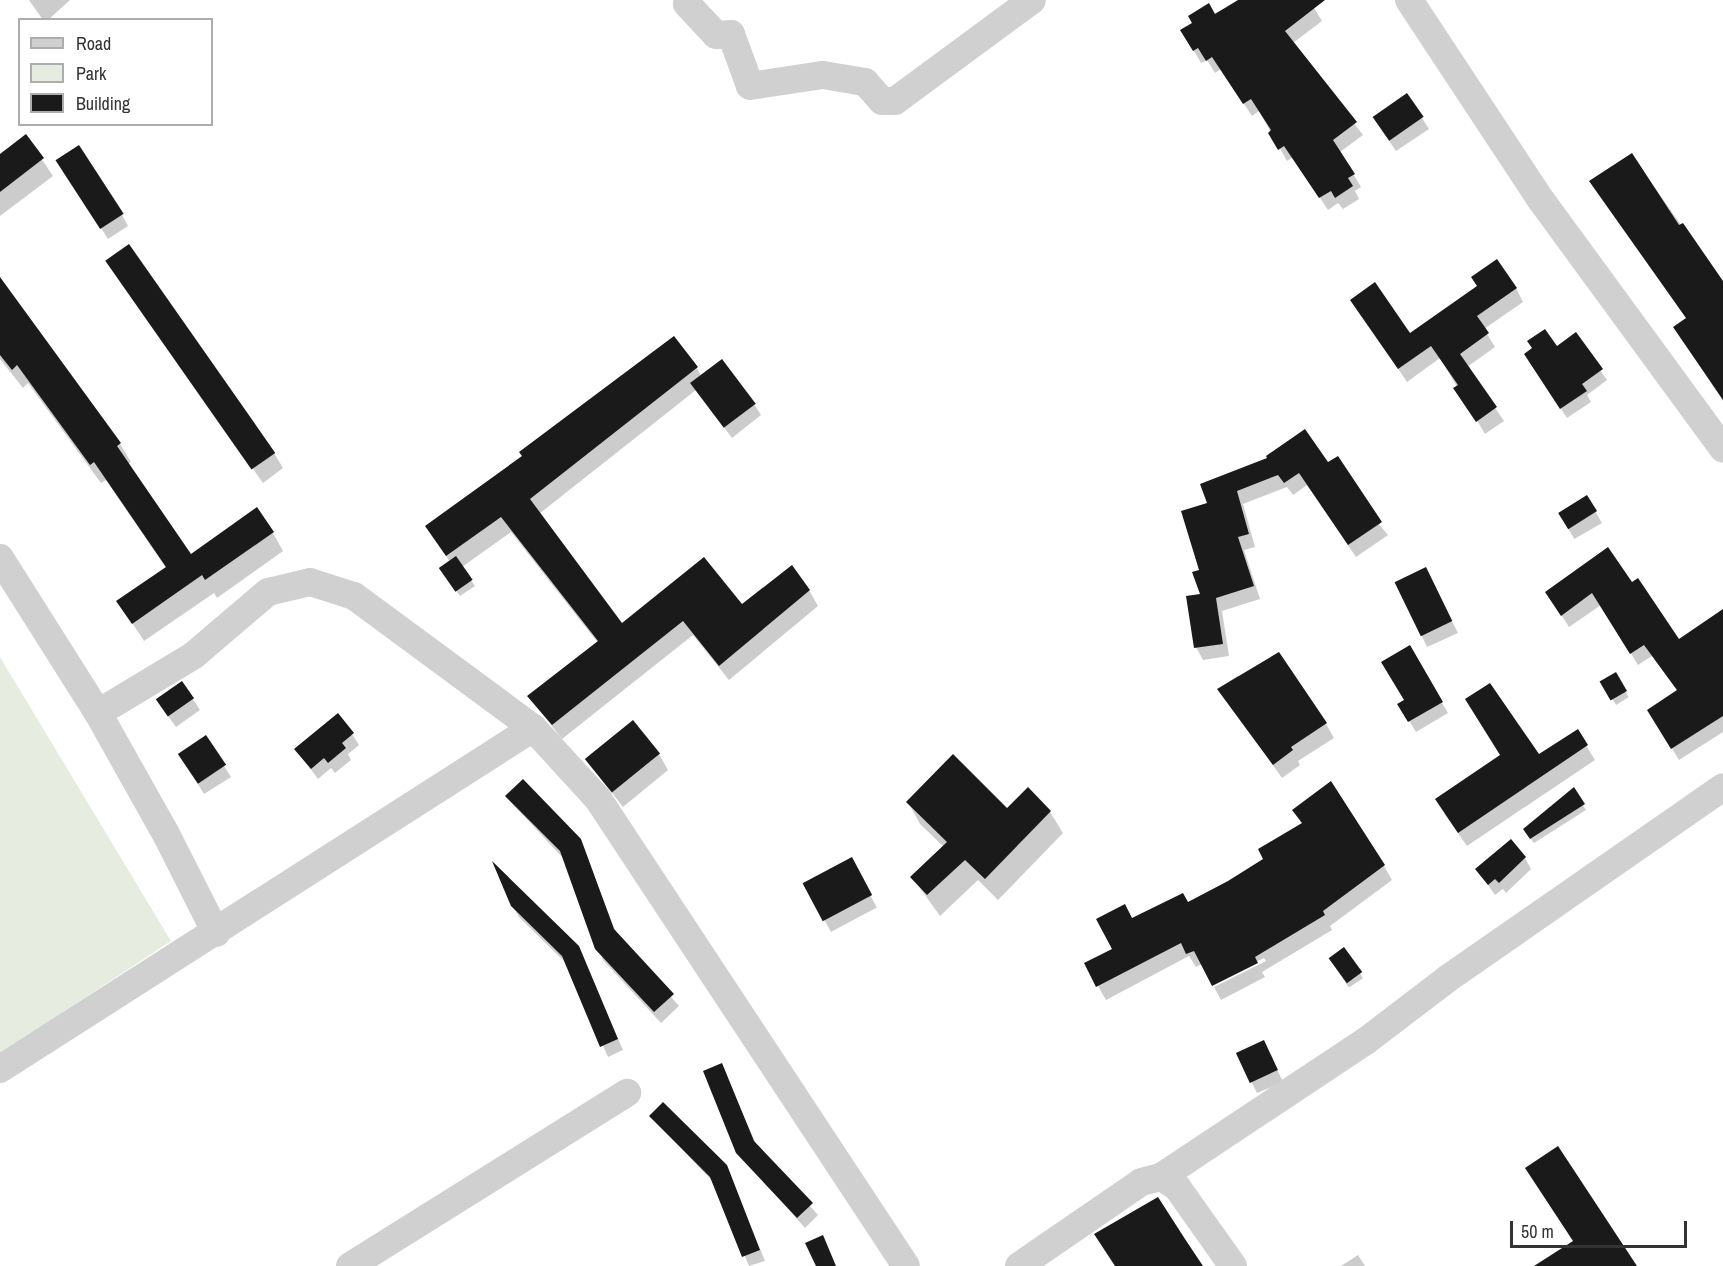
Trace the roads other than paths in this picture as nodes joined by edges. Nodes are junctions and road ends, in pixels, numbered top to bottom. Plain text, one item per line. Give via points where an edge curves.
1 (1032, 0) edge
2 (1409, 0) edge
3 (687, 4) dead end
4 (1723, 450) edge
5 (0, 558) edge
6 (98, 712) junction
7 (533, 728) junction
8 (1723, 787) edge
9 (216, 933) junction
10 (0, 1069) edge
11 (627, 1093) dead end
12 (1161, 1177) junction
13 (350, 1266) edge
14 (906, 1266) edge
15 (1019, 1266) edge
16 (1233, 1266) edge

1 - 3 street via 895,101 882,100 865,82 823,75 750,86 731,34 716,35
2 - 4 street via 1541,200
5 - 6 street
6 - 7 street via 194,655 268,592 310,582 354,596
6 - 9 street
7 - 9 street
7 - 14 street via 598,799
8 - 12 street via 1456,972 1366,1041
9 - 10 street
11 - 13 street
12 - 15 street via 1141,1182
12 - 16 street via 1177,1187

